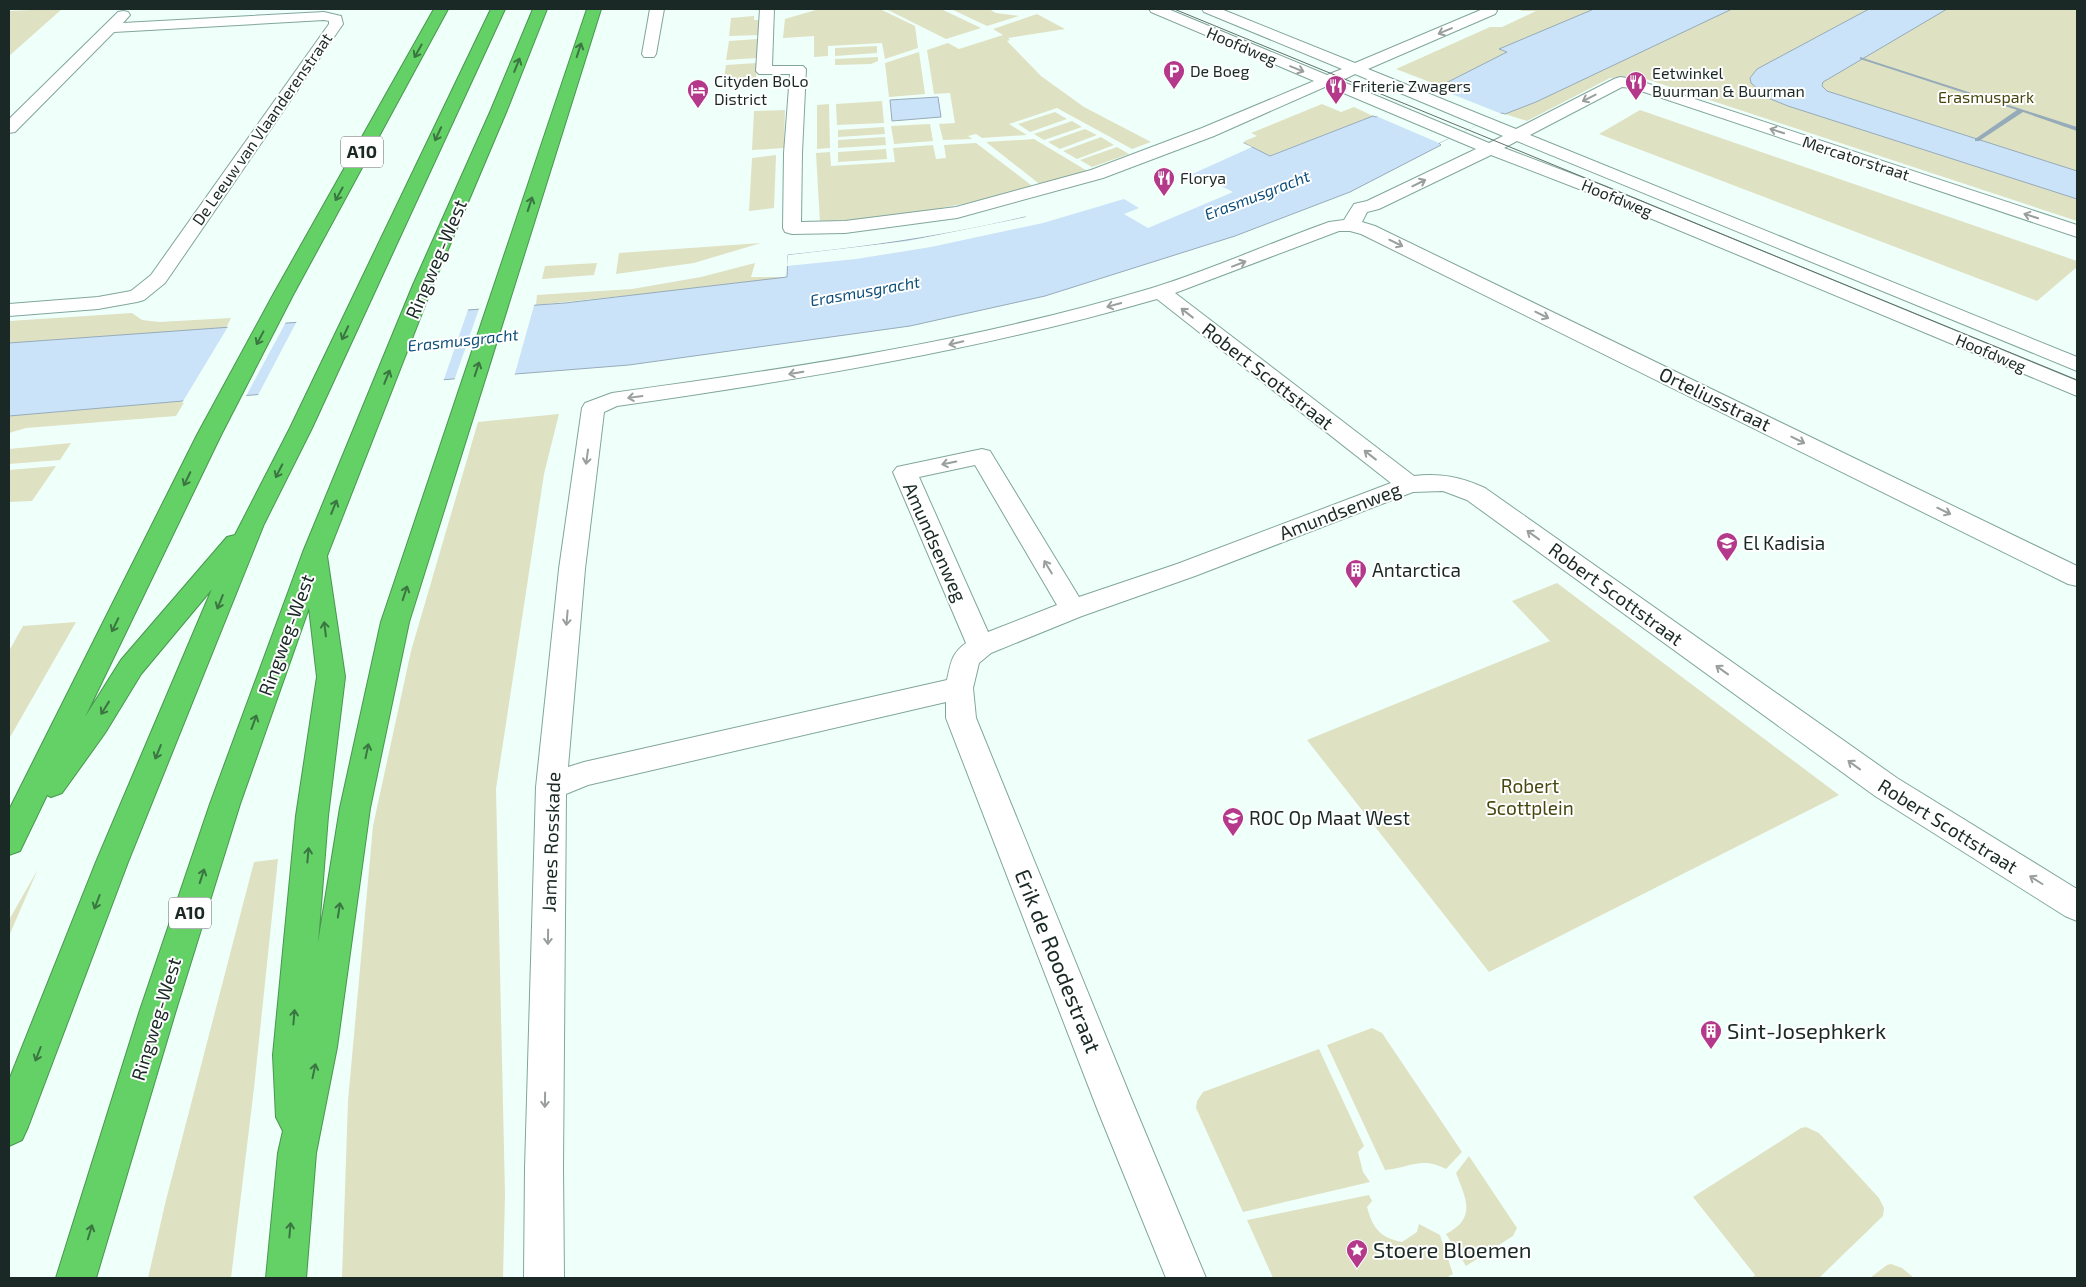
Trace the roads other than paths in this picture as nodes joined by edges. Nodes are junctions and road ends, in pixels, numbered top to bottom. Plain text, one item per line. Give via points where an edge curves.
1 (128, 9) edge
2 (441, 9) edge
3 (498, 9) edge
4 (540, 9) edge
5 (594, 9) edge
6 (657, 9) edge
7 (1156, 9) edge
8 (1180, 9) edge
9 (1209, 9) edge
10 (1486, 10) edge
11 (767, 16) edge
12 (111, 28) junction
13 (649, 54) dead end
14 (1362, 67) junction
15 (1342, 75) junction
16 (1326, 81) junction
17 (1408, 102) junction
18 (33, 104) junction
19 (9, 106) edge
20 (9, 128) edge
21 (1476, 129) junction
22 (1504, 141) junction
23 (1351, 225) junction
24 (2077, 231) edge
25 (1160, 292) junction
26 (9, 310) edge
27 (2077, 365) edge
28 (2076, 384) edge
29 (1409, 485) junction
30 (252, 524) junction
31 (316, 552) junction
32 (2077, 577) edge
33 (1073, 609) junction
34 (981, 646) junction
35 (959, 688) junction
36 (551, 786) junction
37 (9, 840) edge
38 (2077, 906) edge
39 (9, 1127) edge
40 (297, 1153) junction
41 (76, 1278) edge
42 (286, 1278) edge
43 (544, 1278) edge
44 (1186, 1278) edge

1 - 12 street
2 -> 37 highway, A10 via 209,435
3 -> 30 highway, A10 via 301,428
31 -> 4 highway, Ringweg-West / A10 via 423,285
40 -> 5 highway, A10 via 319,1047 355,808 393,631
6 - 13 street
7 -> 16 street, Hoofdweg
8 - 15 street, Hoofdweg
9 - 14 street, Hoofdweg
10 -> 14 street
11 - 16 street via 764,71 798,69 792,228 846,227 948,214 1042,190 1118,168
12 - 18 street
12 - 26 street, De Leeuw van Vlaanderenstraat via 324,16 336,19 336,24 158,279 136,296 98,303
14 - 15 street
14 - 17 street, Hoofdweg
15 - 16 street
15 - 17 street, Hoofdweg
16 - 17 street, Hoofdweg
17 - 21 street, Hoofdweg
17 - 21 street, Hoofdweg
18 - 19 street
18 - 20 street
21 - 22 street, Hoofdweg
23 -> 22 street via 1360,208 1373,205
24 -> 22 street, Mercatorstraat via 1634,84 1620,82
22 - 27 street, Hoofdweg
22 - 28 street, Hoofdweg via 1598,190
25 -> 23 street via 1336,226
23 -> 32 street, Orteliusstraat via 1368,230
29 -> 25 street, Robert Scottstraat
25 -> 36 street, James Rosskade via 1027,327 896,356 612,400 593,408 572,569
29 - 33 street, Amundsenweg via 1186,570
38 -> 29 street, Robert Scottstraat via 1886,787 1476,494 1448,482
30 -> 37 highway, A10 via 132,667 95,725
30 -> 39 highway, A10 via 112,862
40 -> 31 highway, A10 via 291,1055 312,816 332,677
41 -> 31 highway, Ringweg-West / A10 via 225,804
33 - 34 street, Amundsenweg
33 -> 34 street, Amundsenweg via 982,456 905,472
34 - 35 street, Erik de Roodestraat via 966,658
35 - 36 street via 584,774
35 - 44 street, Erik de Roodestraat via 961,718
36 -> 43 street, James Rosskade
42 -> 40 highway, A10

